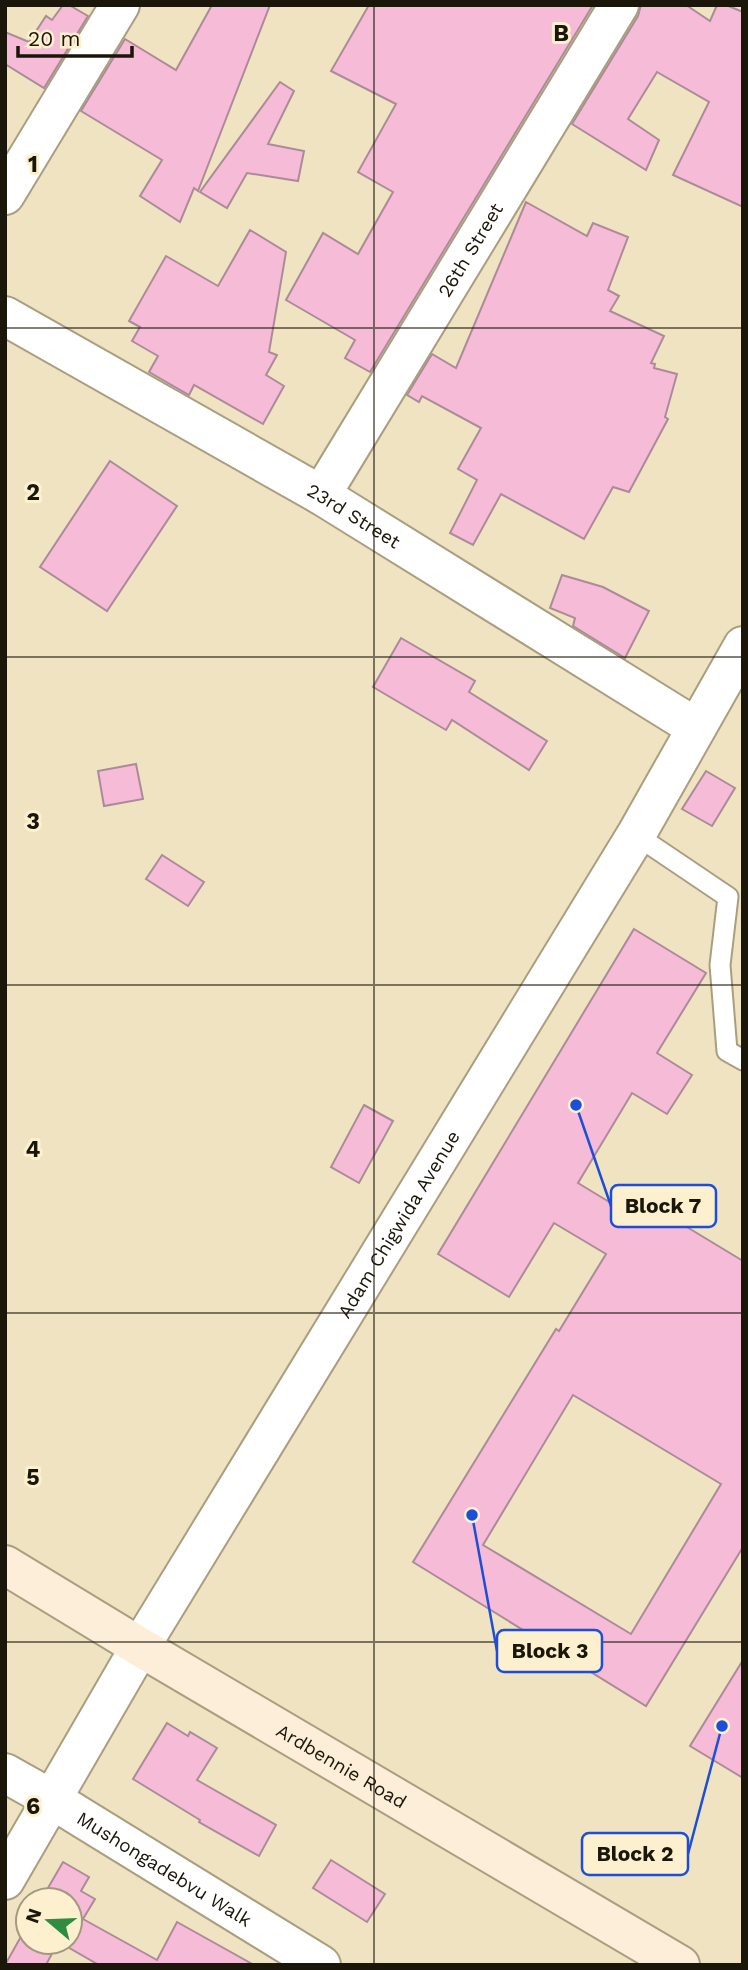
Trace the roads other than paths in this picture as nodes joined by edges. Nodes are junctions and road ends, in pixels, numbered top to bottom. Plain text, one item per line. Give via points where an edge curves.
1 (120, 5) edge
2 (619, 5) edge
3 (5, 195) edge
4 (5, 316) edge
5 (321, 495) junction
6 (743, 646) edge
7 (695, 727) junction
8 (636, 835) junction
9 (743, 1060) edge
10 (5, 1565) edge
11 (140, 1647) junction
12 (5, 1773) edge
13 (53, 1800) junction
14 (5, 1880) edge
15 (321, 1965) edge
16 (680, 1965) edge

1 - 3 street
2 - 5 street, 26th Street
4 - 5 street, 23rd Street
5 - 7 street, 23rd Street
6 - 7 street, Adam Chigwida Avenue
7 - 8 street, Adam Chigwida Avenue
8 - 9 lane via 728,897 720,965 727,1051
8 - 11 street, Adam Chigwida Avenue
10 - 11 main road, Ardbennie Road
11 - 13 street, Adam Chigwida Avenue
11 - 16 main road, Ardbennie Road
12 - 13 street, Mushongadebvu Walk
13 - 14 street, Adam Chigwida Avenue
13 - 15 street, Mushongadebvu Walk

